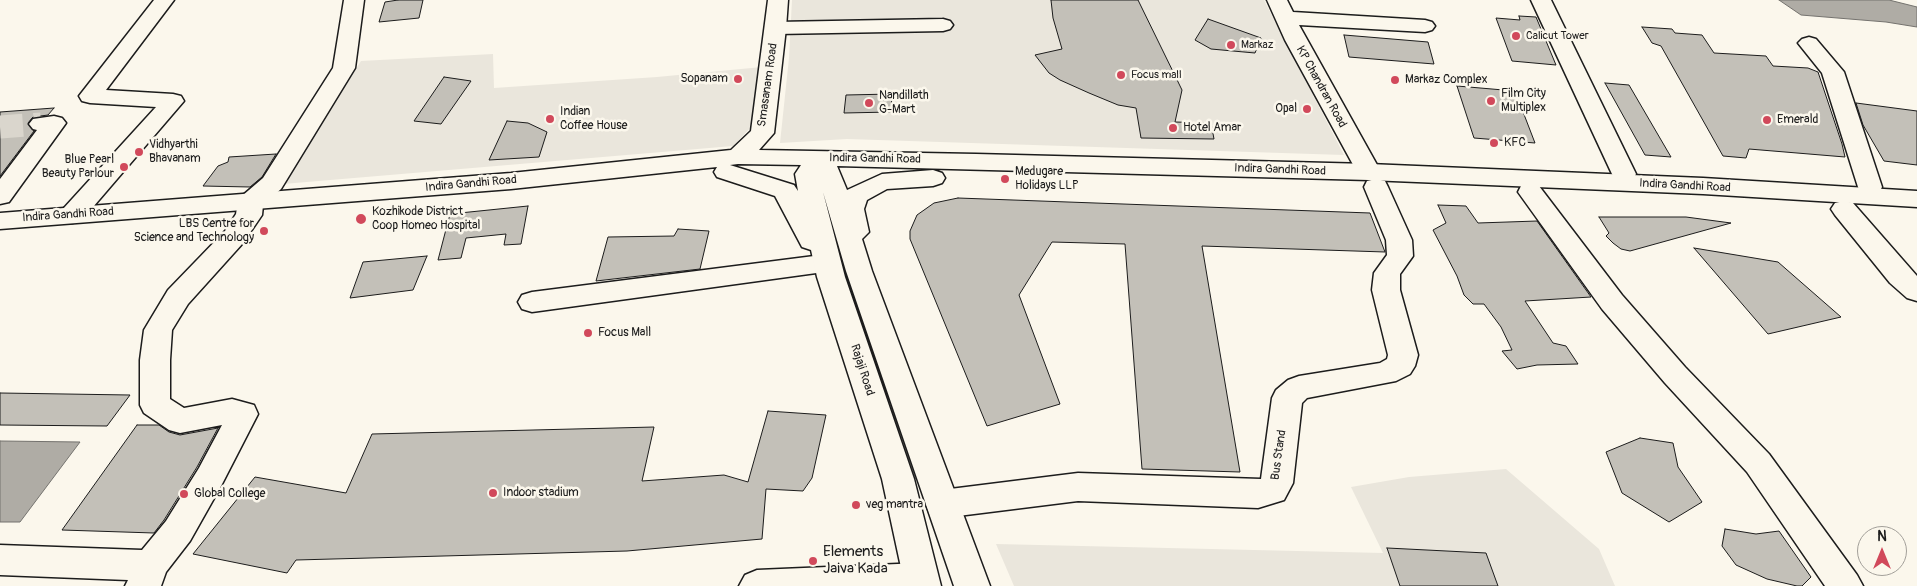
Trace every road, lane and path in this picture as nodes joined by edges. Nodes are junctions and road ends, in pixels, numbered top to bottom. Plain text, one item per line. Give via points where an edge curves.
1 (164, 0) edge
2 (354, 0) edge
3 (1541, 0) edge
4 (778, 2) edge
5 (1281, 9) edge
6 (943, 25) dead end
7 (1425, 26) dead end
8 (776, 28) junction
9 (1809, 43) dead end
10 (41, 124) dead end
11 (732, 165) junction
12 (819, 169) junction
13 (1624, 174) junction
14 (933, 178) junction
15 (1373, 180) junction
16 (1578, 187) junction
17 (1870, 187) junction
18 (1917, 190) edge
19 (1530, 192) junction
20 (0, 196) edge
21 (1917, 199) edge
22 (250, 209) junction
23 (1844, 209) junction
24 (1917, 214) edge
25 (72, 215) junction
26 (0, 221) edge
27 (0, 236) edge
28 (838, 271) junction
29 (1917, 291) edge
30 (532, 302) dead end
31 (942, 504) junction
32 (0, 560) edge
33 (146, 576) edge
34 (922, 583) edge
35 (757, 586) edge
36 (972, 586) edge
37 (1845, 586) edge

1 - 25 main road via 90,96 173,101
2 - 22 main road via 344,68 272,183
3 - 13 main road
4 - 8 main road, Smasanam Road
5 - 7 main road
5 - 15 main road, KP Chandran Road
6 - 8 main road
8 - 11 main road, Smasanam Road via 762,133
9 - 17 main road via 1833,72
10 - 20 main road via 54,123
11 - 12 main road, Indira Gandhi Road
11 - 22 main road, Indira Gandhi Road via 655,177 442,199
11 - 28 main road via 786,191
12 - 14 main road, Indira Gandhi Road
12 - 15 main road, Indira Gandhi Road
12 - 28 main road
13 - 16 main road
13 - 17 main road
14 - 15 main road, Indira Gandhi Road
14 - 28 main road via 882,182 856,195 851,209 856,234
15 - 16 main road, Indira Gandhi Road
15 - 19 main road, Indira Gandhi Road
15 - 31 main road, Bus Stand via 1399,240 1400,256 1387,273 1386,290 1402,355 1400,366 1386,372 1299,388 1287,398 1276,483 1272,490 1258,494 1078,488
16 - 19 main road, Indira Gandhi Road
16 - 21 main road, Indira Gandhi Road via 1708,194 1752,190
16 - 23 main road
17 - 18 main road
19 - 37 main road via 1612,302 1758,463
22 - 25 main road, Indira Gandhi Road
22 - 27 main road, Indira Gandhi Road
22 - 33 main road via 234,237 178,297 158,330 155,405 180,421 232,411 242,414 210,477
23 - 24 main road
23 - 29 main road via 1900,276
25 - 26 main road, Indira Gandhi Road
28 - 30 main road
28 - 31 main road
28 - 34 main road, Rajaji Road via 898,479
31 - 36 main road
32 - 33 main road
34 - 35 main road

